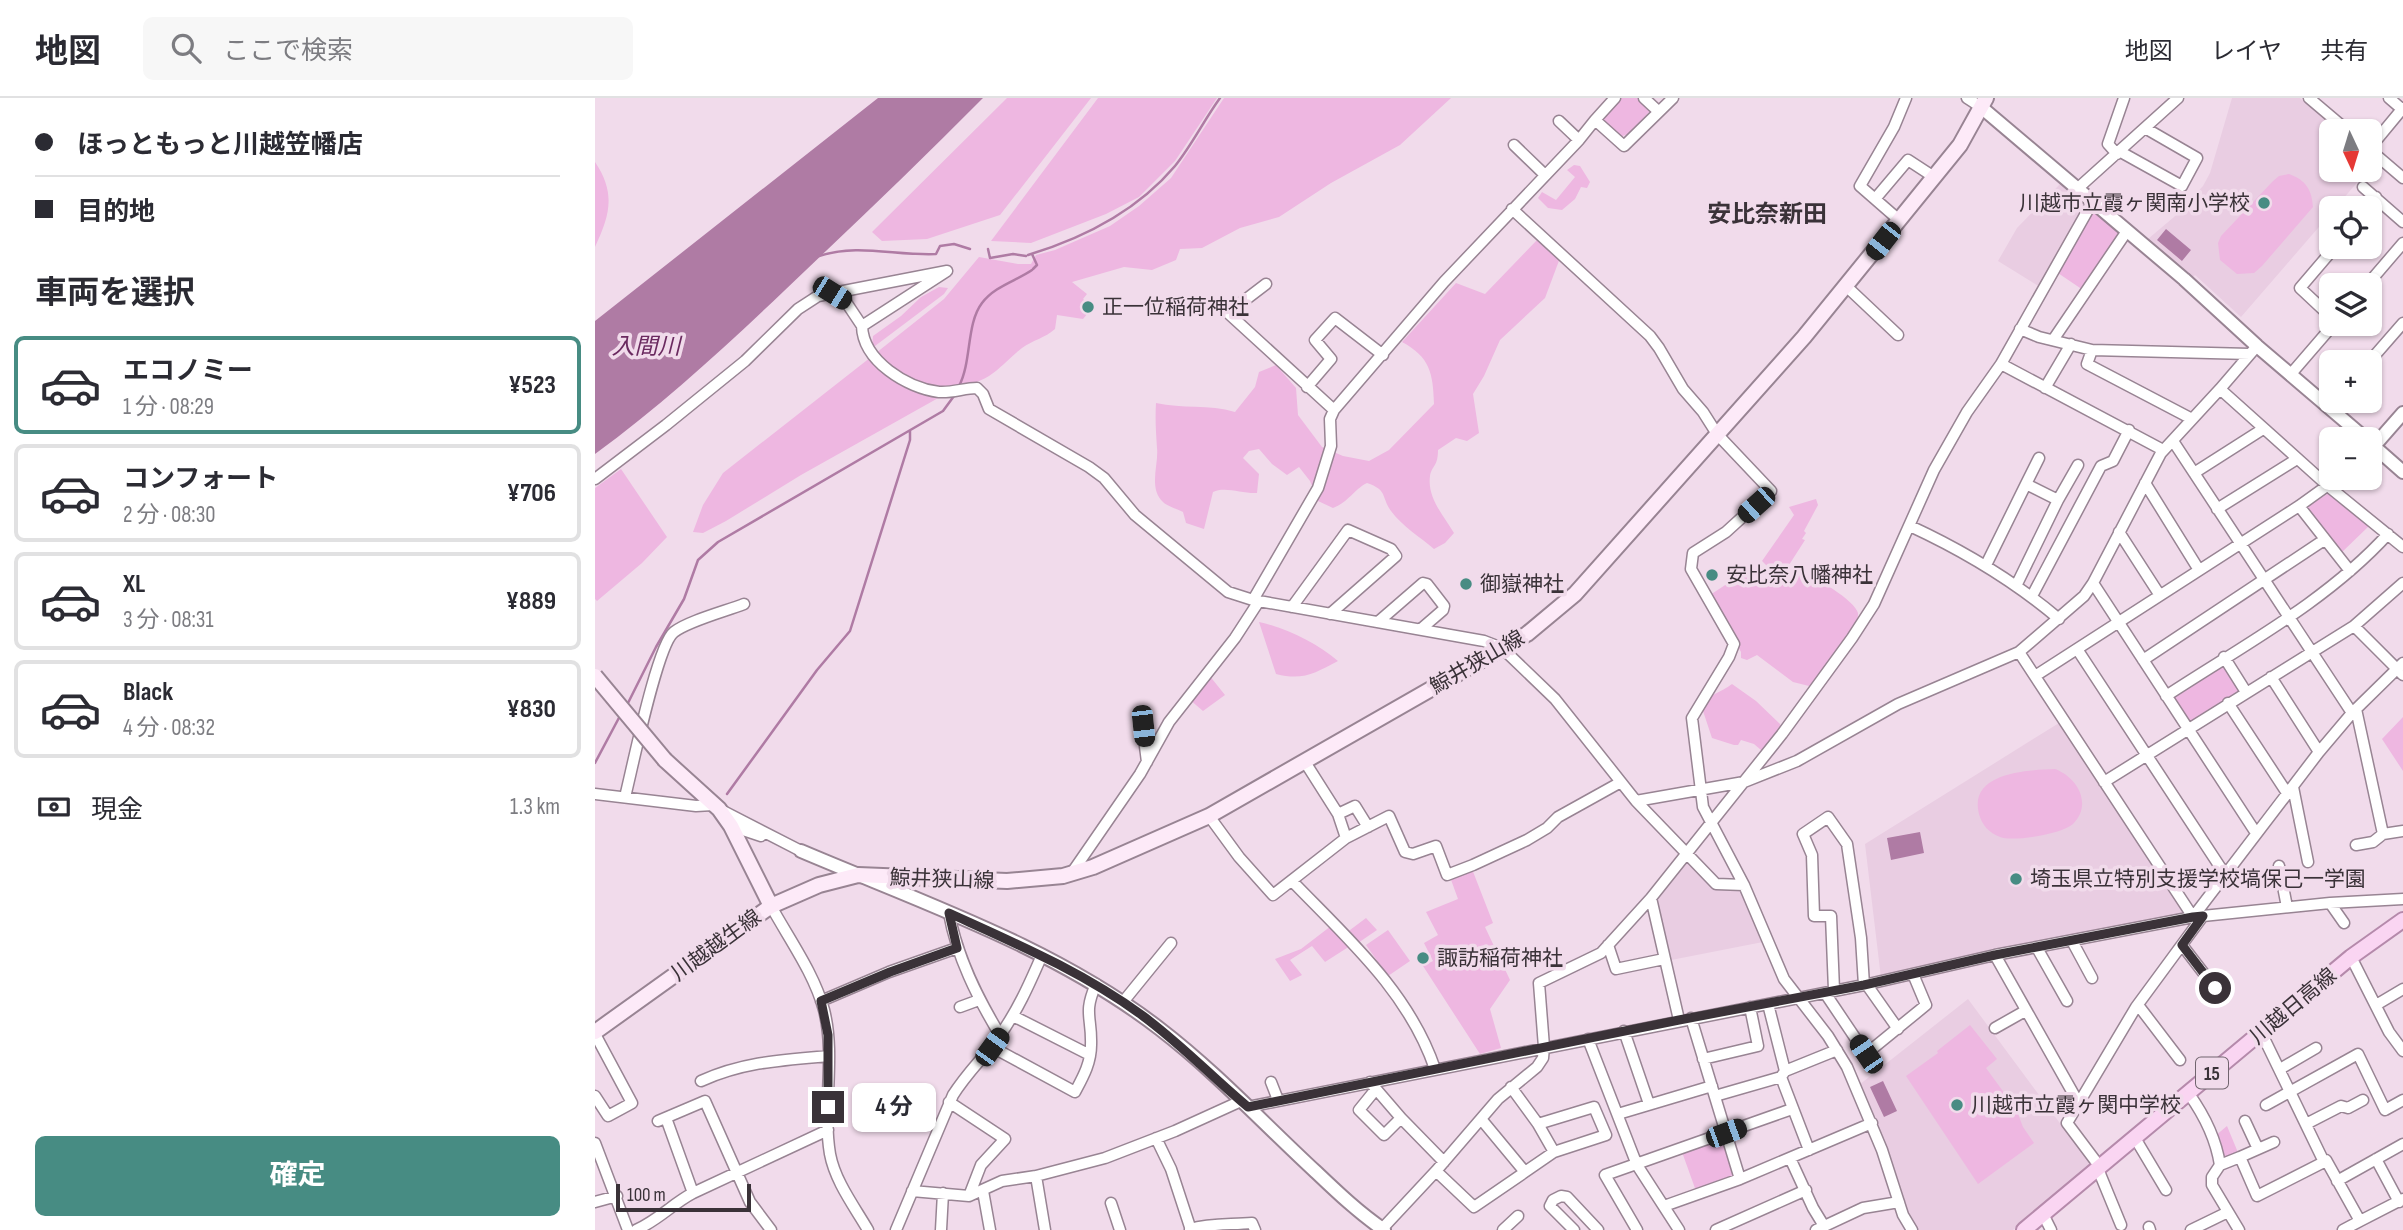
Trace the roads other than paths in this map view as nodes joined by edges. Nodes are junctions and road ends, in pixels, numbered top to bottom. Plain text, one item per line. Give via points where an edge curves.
1 (1615, 98) edge
2 (1644, 98) edge
3 (1674, 98) edge
4 (1906, 98) edge
5 (1967, 98) edge
6 (2123, 98) edge
7 (2178, 98) edge
8 (2309, 98) edge
9 (2389, 98) edge
10 (1984, 103) edge
11 (2403, 109) edge
12 (1658, 111) junction
13 (2334, 119) edge
14 (1595, 120) junction
15 (1559, 121) dead end
16 (2145, 128) junction
17 (2382, 134) edge
18 (1579, 140) junction
19 (1514, 145) dead end
20 (2118, 152) junction
21 (2382, 160) edge
22 (1544, 174) junction
23 (1934, 177) junction
24 (2403, 178) edge
25 (2363, 187) dead end
26 (2077, 189) junction
27 (2374, 196) edge
28 (1875, 199) junction
29 (2093, 201) junction
30 (2382, 203) edge
31 (1512, 209) junction
32 (1899, 220) junction
33 (2403, 222) edge
34 (2127, 231) junction
35 (2403, 243) edge
36 (2324, 259) edge
37 (2377, 273) edge
38 (1266, 284) dead end
39 (1846, 286) junction
40 (832, 293) junction
41 (2319, 306) edge
42 (2403, 323) edge
43 (862, 326) junction
44 (2020, 329) junction
45 (1898, 335) dead end
46 (2324, 336) edge
47 (2053, 340) junction
48 (2071, 344) junction
49 (2092, 350) junction
50 (2254, 350) junction
51 (2379, 350) edge
52 (1383, 355) junction
53 (2001, 364) junction
54 (2290, 375) junction
55 (1307, 387) junction
56 (2046, 388) junction
57 (2220, 390) junction
58 (2319, 395) edge
59 (1334, 411) junction
60 (2341, 413) edge
61 (2403, 413) edge
62 (2192, 419) junction
63 (2354, 427) edge
64 (2263, 429) junction
65 (2129, 430) junction
66 (2382, 433) edge
67 (1717, 434) junction
68 (2173, 441) junction
69 (2163, 450) junction
70 (2382, 454) edge
71 (2039, 458) dead end
72 (2297, 459) junction
73 (2078, 465) dead end
74 (2403, 472) edge
75 (2194, 473) junction
76 (2319, 478) edge
77 (595, 479) edge
78 (2145, 482) junction
79 (2026, 484) junction
80 (2322, 490) edge
81 (2333, 490) edge
82 (2058, 500) junction
83 (2299, 506) junction
84 (2217, 509) junction
85 (1910, 526) junction
86 (2119, 532) junction
87 (2388, 534) junction
88 (2325, 540) junction
89 (2239, 544) junction
90 (2403, 547) edge
91 (1986, 565) junction
92 (2199, 570) junction
93 (2350, 571) junction
94 (2265, 580) junction
95 (2093, 583) junction
96 (2403, 583) edge
97 (2016, 586) junction
98 (2159, 594) junction
99 (2032, 596) junction
100 (1256, 600) junction
101 (744, 604) dead end
102 (1292, 607) junction
103 (1329, 614) junction
104 (2288, 617) junction
105 (2059, 618) junction
106 (1378, 622) junction
107 (2118, 622) junction
108 (2354, 626) junction
109 (1421, 629) junction
110 (1502, 648) junction
111 (2077, 649) junction
112 (2019, 652) junction
113 (2310, 652) junction
114 (2224, 657) junction
115 (2143, 660) junction
116 (2401, 669) edge
117 (595, 676) edge
118 (2035, 676) junction
119 (2271, 677) junction
120 (2246, 692) junction
121 (2167, 696) junction
122 (2228, 703) junction
123 (2354, 711) junction
124 (1141, 715) dead end
125 (2187, 728) junction
126 (2319, 752) junction
127 (2146, 754) junction
128 (1147, 762) junction
129 (1305, 762) junction
130 (1621, 782) junction
131 (1744, 782) junction
132 (2104, 782) junction
133 (1700, 788) junction
134 (2290, 790) junction
135 (595, 794) edge
136 (625, 797) junction
137 (1636, 801) junction
138 (716, 807) junction
139 (1338, 814) junction
140 (1209, 816) junction
141 (1709, 822) junction
142 (731, 826) junction
143 (1368, 827) junction
144 (2403, 831) edge
145 (2256, 833) junction
146 (2383, 834) junction
147 (1346, 838) junction
148 (2356, 845) dead end
149 (801, 851) junction
150 (1686, 851) junction
151 (2308, 862) dead end
152 (2279, 866) dead end
153 (1071, 874) junction
154 (859, 875) junction
155 (2226, 876) junction
156 (916, 878) junction
157 (1292, 881) junction
158 (1744, 885) junction
159 (910, 897) junction
160 (1651, 898) junction
161 (2403, 899) edge
162 (2330, 903) junction
163 (771, 906) junction
164 (2287, 907) junction
165 (949, 913) junction
166 (2198, 917) junction
167 (2403, 920) edge
168 (2344, 923) dead end
169 (2072, 941) junction
170 (1171, 943) dead end
171 (1608, 945) junction
172 (2182, 945) junction
173 (957, 948) junction
174 (2037, 948) junction
175 (1042, 955) junction
176 (1995, 955) junction
177 (2351, 957) junction
178 (1664, 959) junction
179 (1913, 974) junction
180 (2092, 978) dead end
181 (1096, 984) junction
182 (1866, 985) junction
183 (2215, 988) dead end
184 (2403, 989) edge
185 (1830, 991) junction
186 (1797, 998) junction
187 (979, 1000) junction
188 (821, 1001) junction
189 (2067, 1001) dead end
190 (1123, 1003) junction
191 (1767, 1004) junction
192 (2138, 1005) junction
193 (2376, 1005) junction
194 (960, 1007) dead end
195 (1750, 1007) junction
196 (2025, 1011) junction
197 (1013, 1016) junction
198 (1691, 1018) junction
199 (1679, 1020) junction
200 (1995, 1028) dead end
201 (1898, 1029) junction
202 (1624, 1031) junction
203 (2261, 1032) junction
204 (595, 1033) edge
205 (1000, 1035) junction
206 (1588, 1039) junction
207 (992, 1047) junction
208 (1544, 1047) junction
209 (2316, 1048) dead end
210 (1837, 1050) junction
211 (2403, 1051) edge
212 (1090, 1055) junction
213 (828, 1056) junction
214 (1703, 1059) junction
215 (2180, 1060) dead end
216 (1435, 1069) junction
217 (2280, 1069) junction
218 (1783, 1074) junction
219 (701, 1082) dead end
220 (1271, 1082) dead end
221 (1373, 1085) junction
222 (1511, 1087) junction
223 (1713, 1091) junction
224 (2291, 1091) junction
225 (2189, 1094) junction
226 (595, 1096) edge
227 (1278, 1100) junction
228 (2363, 1100) dead end
229 (2403, 1100) edge
230 (949, 1102) junction
231 (2078, 1102) junction
232 (1245, 1104) junction
233 (1649, 1104) junction
234 (2266, 1105) dead end
235 (1792, 1109) junction
236 (1618, 1114) junction
237 (1401, 1118) junction
238 (1481, 1119) junction
239 (2245, 1121) dead end
240 (1872, 1123) junction
241 (1538, 1124) junction
242 (2306, 1124) junction
243 (828, 1130) junction
244 (1726, 1133) junction
245 (1156, 1138) junction
246 (2135, 1138) junction
247 (2274, 1142) dead end
248 (595, 1143) edge
249 (2403, 1144) edge
250 (2258, 1149) junction
251 (1809, 1150) junction
252 (1554, 1152) junction
253 (2240, 1157) junction
254 (1790, 1158) junction
255 (2376, 1159) junction
256 (2324, 1161) junction
257 (1444, 1162) junction
258 (1637, 1164) junction
259 (2220, 1165) junction
260 (2099, 1168) junction
261 (1436, 1171) junction
262 (737, 1172) junction
263 (1524, 1172) junction
264 (1036, 1176) junction
265 (1740, 1179) junction
266 (2337, 1181) junction
267 (1805, 1189) junction
268 (2167, 1190) dead end
269 (912, 1191) junction
270 (983, 1191) junction
271 (694, 1193) junction
272 (943, 1193) junction
273 (617, 1196) junction
274 (969, 1196) junction
275 (2401, 1200) edge
276 (595, 1202) edge
277 (1899, 1202) junction
278 (1111, 1203) dead end
279 (1664, 1206) junction
280 (2228, 1212) junction
281 (2043, 1214) junction
282 (1518, 1216) dead end
283 (1844, 1217) junction
284 (2360, 1221) junction
285 (2121, 1225) dead end
286 (1820, 1228) edge
287 (1382, 1229) edge
288 (628, 1230) edge
289 (636, 1230) edge
290 (771, 1230) edge
291 (867, 1230) edge
292 (895, 1230) edge
293 (941, 1230) edge
294 (990, 1230) edge
295 (1045, 1230) edge
296 (1120, 1230) edge
297 (1190, 1230) edge
298 (1255, 1230) edge
299 (1503, 1230) edge
300 (1574, 1230) edge
301 (1598, 1230) edge
302 (1637, 1230) edge
303 (1679, 1230) edge
304 (1716, 1230) edge
305 (1849, 1230) edge
306 (1912, 1230) edge
307 (2024, 1230) edge
308 (2051, 1230) edge
309 (2191, 1230) edge
310 (2239, 1230) edge
311 (2343, 1230) edge

1 - 14 street
2 - 12 street
3 - 12 street
4 - 28 street via 1860,186
5 - 10 street
6 - 20 street via 2108,144
7 - 16 street
8 - 13 street
9 - 11 street
10 - 23 main road, 鯨井狭山線 via 1960,145
10 - 26 street
11 - 17 street
12 - 14 street via 1624,146
14 - 18 street
15 - 18 street
16 - 20 street
16 - 20 street via 2197,158 2182,186
18 - 22 street
19 - 22 street
20 - 26 street
21 - 24 street
22 - 31 street
23 - 28 street via 1908,160
23 - 32 main road, 鯨井狭山線
25 - 27 street
26 - 29 street
28 - 32 street
29 - 34 street
29 - 44 street
30 - 33 street
31 - 52 street
31 - 67 street via 1650,336
32 - 39 main road, 鯨井狭山線
34 - 47 street
34 - 50 street via 2184,279
35 - 37 street
36 - 41 street via 2299,288
38 - 55 street via 1229,313
39 - 45 street
39 - 67 main road, 鯨井狭山線
40 - 43 street via 846,302
40 - 43 street via 947,271
40 - 77 street via 798,309 745,360
42 - 51 street
43 - 100 street via 866,346 898,377 939,392 977,388 989,409 1104,478 1135,516 1228,592
44 - 47 street
44 - 53 street
46 - 54 street
47 - 48 street
48 - 49 street
48 - 56 street
49 - 50 street
49 - 62 street via 2087,364
50 - 54 street
50 - 57 street
52 - 55 street via 1335,317 1315,341 1331,359
52 - 59 street
53 - 56 street
53 - 85 street via 1934,470
54 - 58 street
55 - 59 street
56 - 65 street
57 - 62 street
57 - 64 street
59 - 100 street via 1331,446 1318,488
60 - 63 street
61 - 66 street
62 - 68 street
64 - 72 street
64 - 75 street
65 - 69 street
65 - 99 street via 2113,461 2101,466
67 - 110 main road, 鯨井狭山線 via 1575,594 1527,634
67 - 133 street via 1771,491 1690,560 1734,644 1692,718
68 - 69 street
68 - 75 street
69 - 78 street
70 - 74 street
71 - 79 street
72 - 76 street
72 - 84 street
73 - 82 street
75 - 84 street
78 - 86 street
78 - 92 street
79 - 82 street
79 - 91 street
80 - 83 street
81 - 87 street
82 - 97 street
83 - 88 street
83 - 89 street
84 - 89 street
85 - 91 street
85 - 131 street via 1869,612
86 - 95 street
86 - 98 street
87 - 90 street
87 - 93 street
88 - 93 street
88 - 94 street
89 - 92 street
89 - 94 street
91 - 97 street
92 - 98 street
93 - 104 street
94 - 104 street
94 - 115 street
95 - 105 street
95 - 107 street
96 - 108 street
97 - 99 street
98 - 107 street
99 - 105 street
100 - 102 street
100 - 128 street via 1235,638 1169,722
101 - 136 street via 685,626 669,637
102 - 103 street
102 - 103 street via 1348,530 1391,549 1396,556
103 - 106 street
104 - 113 street
104 - 114 street
105 - 112 street
106 - 109 street
106 - 109 street via 1423,583 1444,606
107 - 111 street
107 - 115 street
108 - 113 street
108 - 116 street
109 - 110 street
110 - 129 main road, 鯨井狭山線
110 - 130 street via 1555,699
111 - 118 street
111 - 127 street
112 - 118 street
112 - 131 street via 1898,704 1797,761
113 - 119 street
113 - 123 street
114 - 120 street
114 - 121 street
115 - 121 street
116 - 123 street
117 - 138 main road, 川越越生線, bridge via 643,737
118 - 132 street
119 - 120 street
119 - 126 street
120 - 122 street
121 - 125 street
122 - 125 street
122 - 134 street
123 - 126 street
123 - 146 street
124 - 128 street
125 - 127 street
125 - 145 street
126 - 134 street
127 - 132 street
127 - 155 street
128 - 153 street
129 - 139 street
129 - 140 main road, 鯨井狭山線
130 - 137 street
130 - 143 street via 1527,840 1447,874 1436,846 1405,852 1389,816
131 - 133 street
131 - 141 street
132 - 166 street
133 - 137 street
133 - 141 street
134 - 145 street
134 - 151 street
135 - 136 street
136 - 138 street
137 - 150 street
138 - 142 main road, 川越越生線
138 - 149 street
139 - 143 street via 1355,806
139 - 147 street
140 - 153 main road, 鯨井狭山線
140 - 157 street via 1273,895
141 - 150 street
141 - 158 street
142 - 149 street
142 - 163 main road, 川越越生線
143 - 147 street
144 - 146 street
145 - 155 street
146 - 148 street via 2373,842
147 - 157 street
149 - 154 street
150 - 158 street via 1716,884
150 - 160 street
152 - 164 street
153 - 156 main road, 鯨井狭山線 via 1007,881
154 - 156 main road, 鯨井狭山線
154 - 159 street
154 - 163 main road, 鯨井狭山線 via 819,885
155 - 166 street
156 - 159 street
157 - 216 street via 1391,986 1421,1035
158 - 186 street via 1784,979
159 - 165 street
160 - 171 street
160 - 178 street
161 - 162 street
162 - 164 street
162 - 168 street
163 - 188 street
163 - 204 main road, 川越越生線
164 - 166 street
165 - 173 street
165 - 175 street
166 - 169 street
166 - 172 street
167 - 177 main road, 川越日高線 / 15
169 - 174 street
169 - 180 street
170 - 190 street
171 - 178 street via 1616,969
171 - 208 street via 1601,953 1539,983
172 - 183 street
172 - 192 street
173 - 187 street
173 - 188 street
174 - 176 street
174 - 189 street
175 - 181 street
175 - 197 street
176 - 179 street
176 - 196 street
177 - 193 street
177 - 203 main road, 川越日高線 / 15
178 - 199 street
179 - 182 street
179 - 201 street via 1926,1005
181 - 190 street
181 - 212 street via 1087,1008
182 - 185 street
182 - 185 street via 1847,844 1828,817 1803,834 1812,855 1814,916 1831,916
182 - 201 street
184 - 193 street
185 - 186 street
185 - 201 street via 1866,1054
186 - 191 street
186 - 210 street
187 - 194 street
187 - 205 street
188 - 213 street
190 - 232 street via 1179,1044
191 - 195 street
191 - 218 street
192 - 215 street
192 - 231 street
193 - 211 street
195 - 198 street
195 - 214 street via 1758,1046
196 - 200 street
196 - 231 street
197 - 205 street
197 - 212 street
198 - 199 street
198 - 214 street
199 - 202 street
202 - 206 street
202 - 233 street
203 - 217 street
203 - 225 main road, 川越日高線 / 15
204 - 226 street via 632,1104 608,1116
205 - 207 street
206 - 208 street
206 - 236 street
207 - 212 street via 1075,1092
207 - 230 street
208 - 216 street
208 - 222 street via 1537,1067
209 - 217 street
210 - 218 street
210 - 240 street
213 - 219 street via 736,1068
213 - 243 street
214 - 223 street
216 - 221 street
217 - 224 street
218 - 223 street
218 - 235 street
220 - 227 street
221 - 227 street
221 - 237 street
221 - 237 street via 1359,1110 1382,1135
222 - 238 street
222 - 241 street
223 - 233 street
223 - 244 street
224 - 229 street via 2358,1054 2385,1110
224 - 234 street
224 - 242 street
225 - 246 main road, 川越日高線 / 15
225 - 259 street via 2213,1136
227 - 232 street
228 - 242 street
230 - 269 street
230 - 274 street via 1005,1139 981,1165
231 - 260 street via 2067,1122
232 - 245 street
232 - 287 street via 1337,1193
233 - 236 street
235 - 244 street
235 - 251 street
236 - 258 street
237 - 257 street
238 - 257 street
238 - 263 street
239 - 250 street
240 - 251 street
240 - 277 street
241 - 252 street
241 - 252 street via 1594,1107 1606,1135
242 - 256 street
243 - 262 street
243 - 291 street via 834,1168
244 - 258 street
244 - 265 street
245 - 264 street via 1105,1158
245 - 297 street
246 - 260 main road, 川越日高線 / 15
246 - 268 street
247 - 250 street
248 - 273 street
249 - 255 street
250 - 253 street
251 - 254 street
252 - 263 street
253 - 256 street via 2256,1196
253 - 259 street
254 - 265 street
254 - 267 street
255 - 266 street
255 - 275 street
256 - 266 street
257 - 261 street
258 - 279 street
258 - 302 street via 1604,1177
259 - 280 street via 2212,1185
260 - 281 main road, 川越日高線 / 15
260 - 285 street
261 - 263 street via 1474,1207
261 - 287 street
262 - 271 street
262 - 271 street via 705,1101 662,1120
262 - 290 street via 754,1209
264 - 270 street via 1002,1181
264 - 295 street
265 - 279 street
266 - 284 street
267 - 286 street
267 - 304 street
269 - 272 street
269 - 292 street
270 - 274 street
270 - 294 street
271 - 289 street
272 - 274 street
272 - 293 street
273 - 276 street
273 - 288 street
275 - 284 street
277 - 283 street via 1863,1208
277 - 306 street
278 - 296 street
279 - 303 street
280 - 309 street
280 - 310 street
281 - 307 main road, 川越日高線 / 15
281 - 308 street
282 - 299 street
283 - 286 street
283 - 305 street
284 - 311 street
297 - 298 street via 1208,1224 1252,1223
300 - 301 street via 1550,1206 1553,1200 1567,1197

